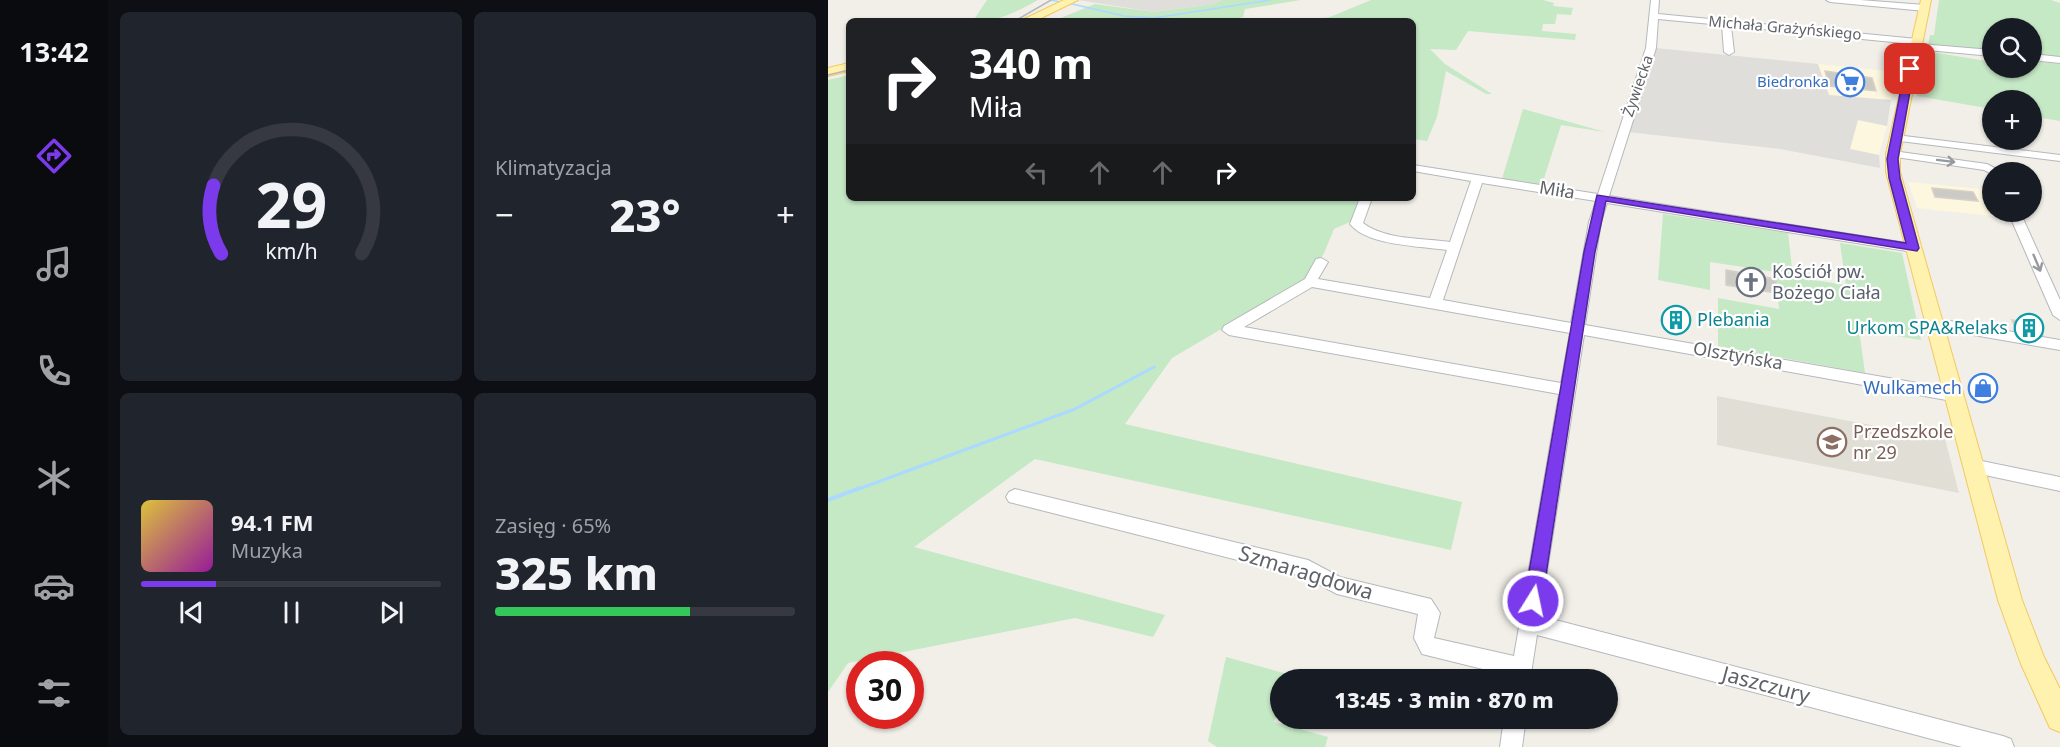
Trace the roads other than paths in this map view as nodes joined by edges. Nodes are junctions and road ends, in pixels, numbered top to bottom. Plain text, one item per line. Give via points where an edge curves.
1 (1655, 0) edge
2 (1830, 0) edge
3 (1068, 2) edge
4 (1925, 4) edge
5 (1654, 16) junction
6 (1033, 18) edge
7 (1726, 23) junction
8 (1917, 44) junction
9 (1729, 52) dead end
10 (1982, 52) edge
11 (2042, 58) edge
12 (2060, 60) edge
13 (846, 68) edge
14 (828, 72) edge
15 (1895, 146) junction
16 (2060, 158) edge
17 (1982, 166) edge
18 (1416, 168) edge
19 (1478, 178) junction
20 (1601, 197) junction
21 (1365, 201) edge
22 (2018, 222) edge
23 (1454, 247) junction
24 (1913, 248) junction
25 (1322, 262) dead end
26 (1310, 282) junction
27 (1435, 304) junction
28 (2060, 315) edge
29 (1932, 323) junction
30 (1578, 328) junction
31 (2060, 345) edge
32 (1568, 390) junction
33 (1952, 395) junction
34 (1972, 466) junction
35 (2060, 484) edge
36 (1015, 497) dead end
37 (1529, 623) junction
38 (1504, 669) edge
39 (1522, 669) edge
40 (2060, 718) edge
41 (1513, 729) edge
42 (1511, 747) edge
43 (2003, 747) edge

1 - 5 street, Żywiecka
2 - 4 street
3 - 6 main road
4 - 8 main road
5 - 7 street, Michała Grażyńskiego
5 - 20 street, Żywiecka via 1651,48
7 - 8 street, Michała Grażyńskiego
7 - 9 street
8 - 10 street, Michała Grażyńskiego
8 - 15 main road
11 - 12 street
13 - 14 main road
15 - 16 street
15 -> 17 street
15 - 24 main road via 1894,178
18 - 19 street, Miła
19 - 20 street, Miła
19 - 23 street
20 - 24 street, Miła
20 - 30 street, Żywiecka
21 - 23 street via 1356,224 1362,229
22 -> 28 street
23 - 27 street
24 - 29 main road
25 - 26 street
26 - 27 street, Olsztyńska
26 - 32 street via 1229,330
27 - 30 street, Olsztyńska
29 - 31 street
29 - 33 main road
30 - 32 street, Żywiecka
30 - 33 street, Olsztyńska
32 - 37 street, Żywiecka
33 - 34 main road
34 - 35 street
34 - 40 main road via 2010,600
36 - 38 street, Szmaragdowa via 1308,569 1337,585 1424,606 1430,613 1424,642 1429,647
37 - 39 street, Żywiecka
37 - 43 street, Jaszczury
41 - 42 street

